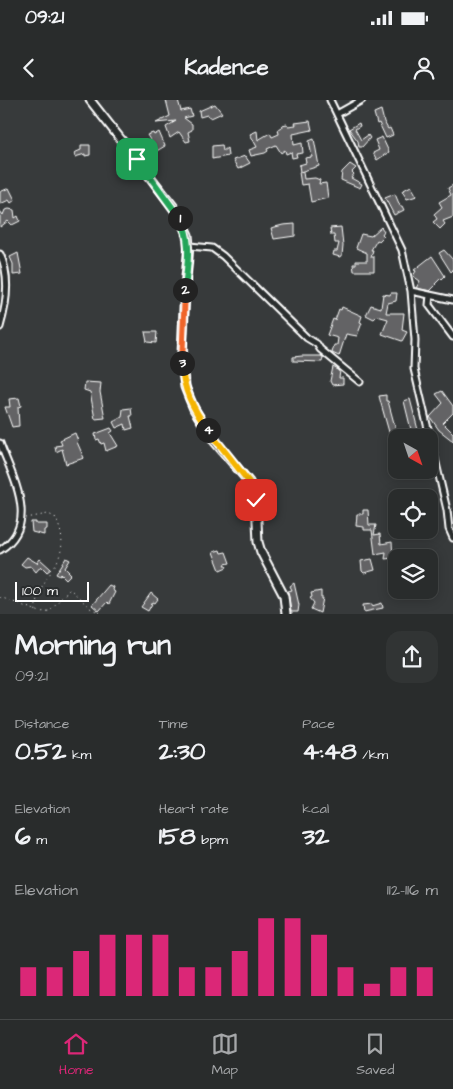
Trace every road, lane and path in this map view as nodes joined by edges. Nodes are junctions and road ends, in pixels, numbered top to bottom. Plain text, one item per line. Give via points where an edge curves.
1 (90, 100) edge
2 (330, 100) edge
3 (362, 100) edge
4 (337, 114) junction
5 (189, 246) junction
6 (0, 254) edge
7 (411, 292) junction
8 (430, 296) junction
9 (453, 300) edge
10 (0, 327) edge
11 (453, 337) edge
12 (360, 382) dead end
13 (0, 443) edge
14 (453, 505) edge
15 (448, 512) junction
16 (21, 519) junction
17 (453, 538) edge
18 (0, 550) edge
19 (0, 597) edge
20 (36, 611) junction
21 (36, 614) edge
22 (102, 614) edge
23 (286, 614) edge

1 - 5 main road via 176,210 188,235
2 - 4 street
3 - 4 street
4 - 7 street via 402,250
5 - 12 street via 212,248 223,256 307,338
5 - 23 main road via 182,354 185,386 194,409 215,442 254,492 258,542 284,596
6 - 10 street via 7,280 6,304
7 - 8 street
7 - 15 street via 414,369
8 - 9 street
8 - 11 street via 429,305
13 - 16 street via 17,490
14 - 15 street
15 - 17 street
16 - 18 street via 16,536
16 - 20 path via 48,514 55,517 63,541 56,566 40,592
19 - 20 path
20 - 21 path
20 - 22 path via 49,611 70,589 90,608

